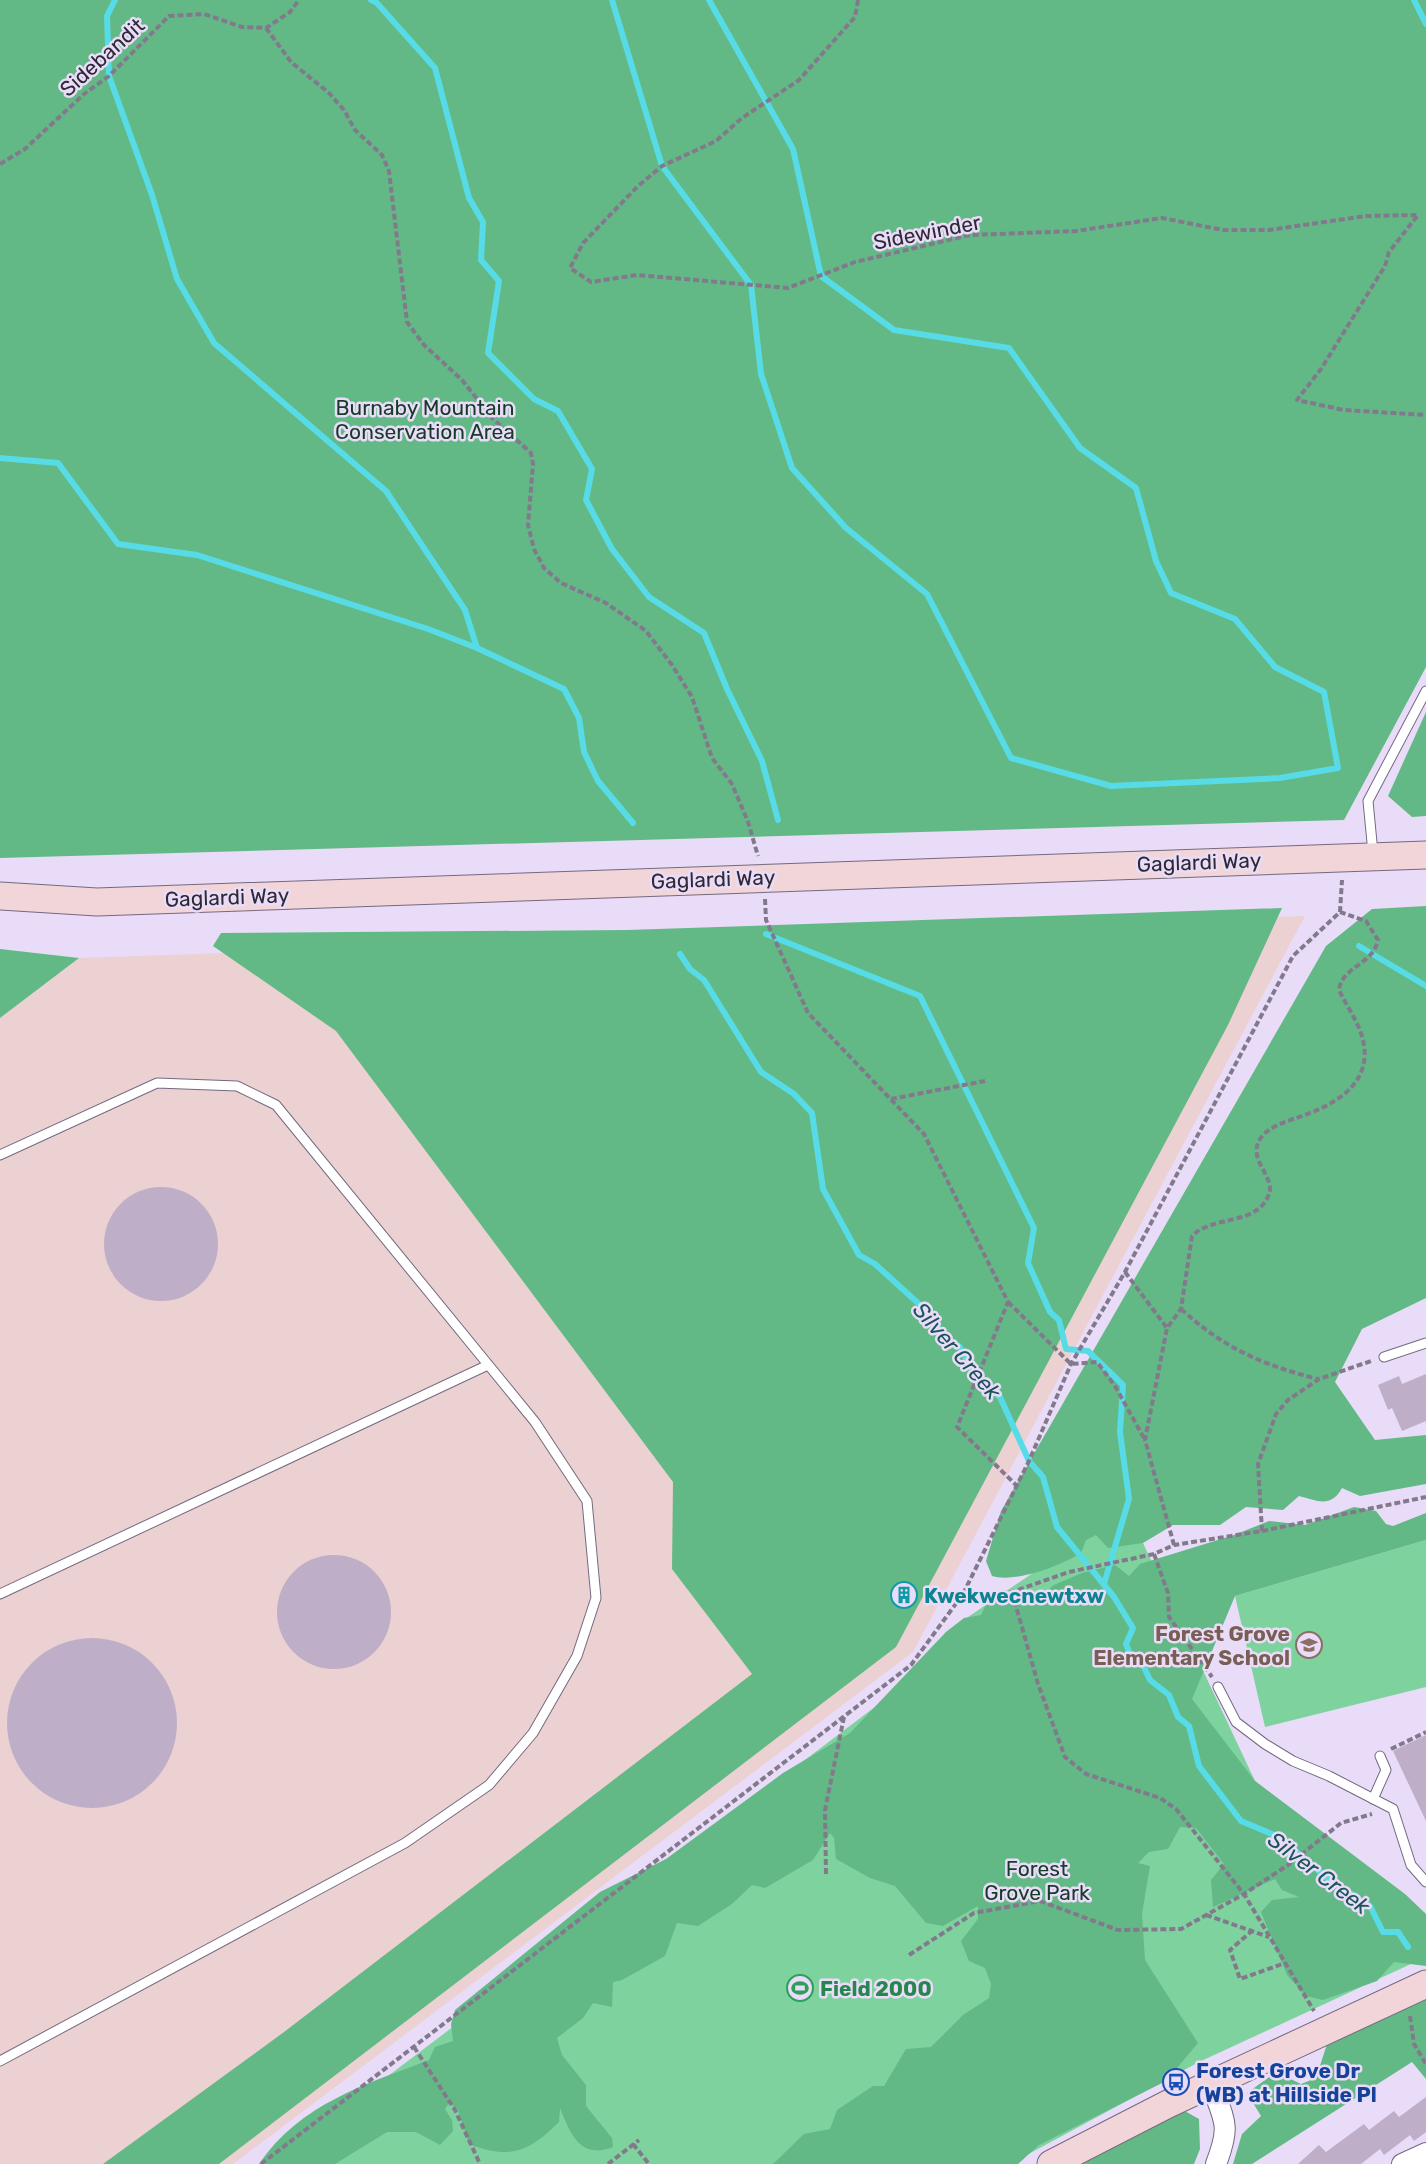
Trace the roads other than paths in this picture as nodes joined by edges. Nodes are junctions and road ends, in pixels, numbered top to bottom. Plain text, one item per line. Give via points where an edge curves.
1 (1426, 691) edge
2 (1426, 855) edge
3 (1373, 856) junction
4 (0, 896) edge
5 (0, 1155) edge
6 (1426, 1342) edge
7 (1384, 1358) dead end
8 (488, 1365) junction
9 (0, 1594) edge
10 (1218, 1687) road end
11 (1380, 1756) road end
12 (1374, 1799) junction
13 (1426, 1882) edge
14 (1426, 1984) edge
15 (0, 2061) edge
16 (1211, 2084) junction
17 (1426, 2153) edge
18 (1051, 2164) edge
19 (1216, 2164) edge
20 (1402, 2164) edge

1 - 3 lane via 1368,801
2 - 3 main road, Gaglardi Way
3 - 4 main road, Gaglardi Way via 97,902
5 - 8 lane via 157,1083 237,1086 276,1106
6 - 7 lane
8 - 9 lane
8 - 15 lane via 535,1422 587,1501 596,1598 577,1656 533,1733 489,1785 405,1843
10 - 12 lane via 1236,1722 1265,1744
11 - 12 lane via 1386,1770
12 - 13 lane via 1392,1809 1411,1866
14 - 16 main road
16 - 18 main road
16 - 19 street via 1227,2132
17 - 20 street

